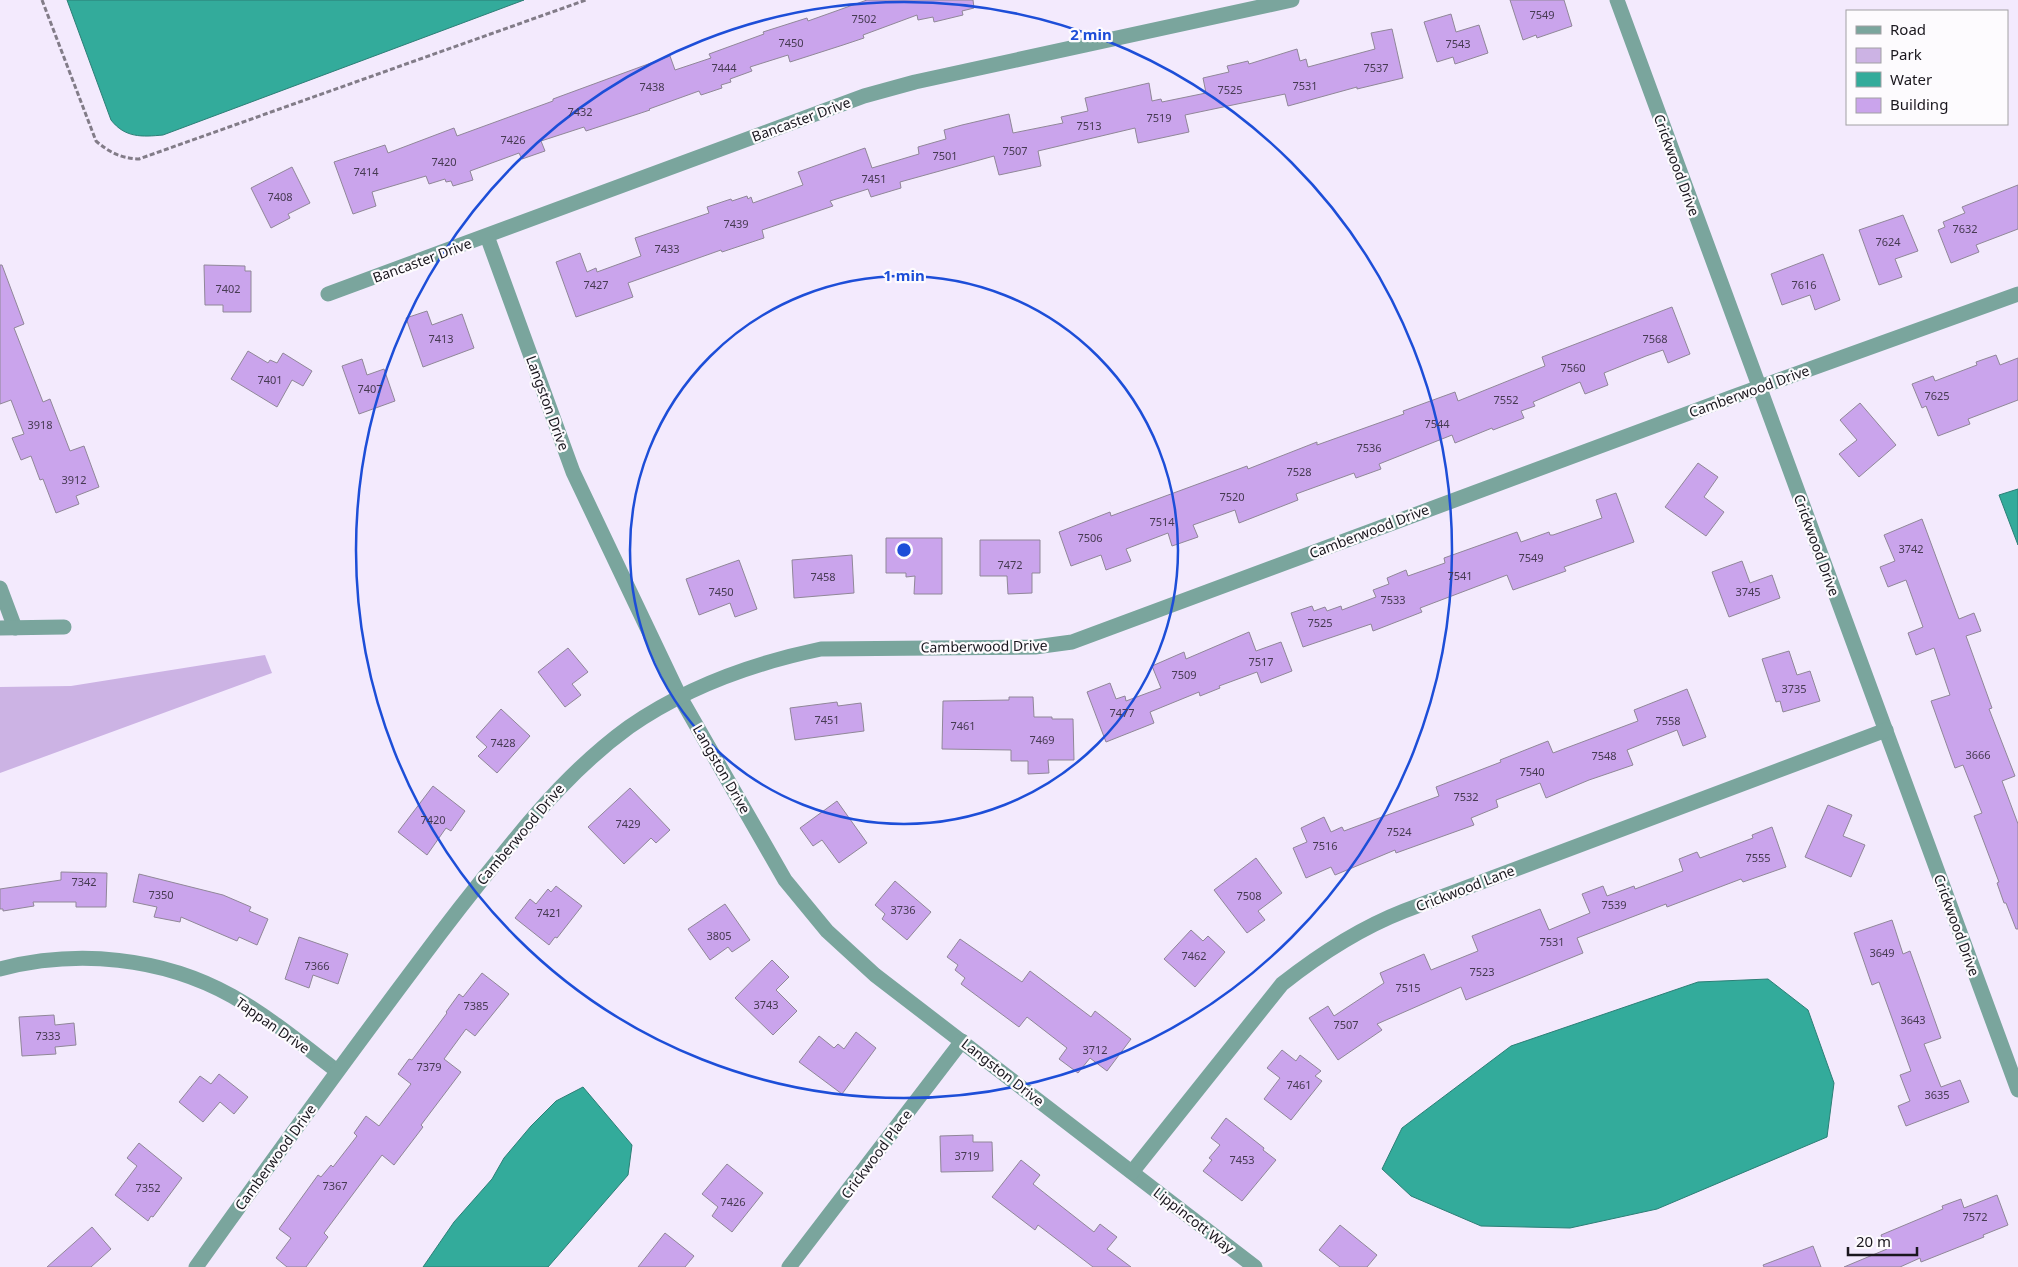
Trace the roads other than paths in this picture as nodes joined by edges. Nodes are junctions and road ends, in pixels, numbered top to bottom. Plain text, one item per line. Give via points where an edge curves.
1 (1292, 0) edge
2 (1617, 0) edge
3 (487, 236) junction
4 (328, 294) dead end
5 (2018, 294) edge
6 (1758, 387) junction
7 (0, 588) edge
8 (64, 627) dead end
9 (8, 628) edge
10 (680, 697) junction
11 (1886, 730) junction
12 (0, 969) edge
13 (962, 1041) junction
14 (337, 1071) junction
15 (2018, 1090) edge
16 (1132, 1172) junction
17 (196, 1267) edge
18 (789, 1267) edge
19 (1255, 1267) edge

1 - 3 street, Bancaster Drive via 884,90
2 - 6 street, Crickwood Drive
3 - 4 street, Bancaster Drive
3 - 10 street, Langston Drive via 573,472
5 - 6 street, Camberwood Drive
6 - 10 street, Camberwood Drive via 1072,642 1036,647 821,649 718,680
6 - 11 street, Crickwood Drive
7 - 9 street
8 - 9 street
10 - 13 street, Langston Drive via 773,861 812,914 867,968
10 - 14 street, Camberwood Drive via 613,740 564,782 540,808 453,915
11 - 15 street, Crickwood Drive
11 - 16 street, Crickwood Lane via 1392,915 1345,939 1282,984
12 - 14 street, Tappan Drive via 44,960 87,958 140,963 170,971 210,986 248,1006
13 - 16 street, Langston Drive
13 - 18 street, Crickwood Place
14 - 17 street, Camberwood Drive
16 - 19 street, Lippincott Way

